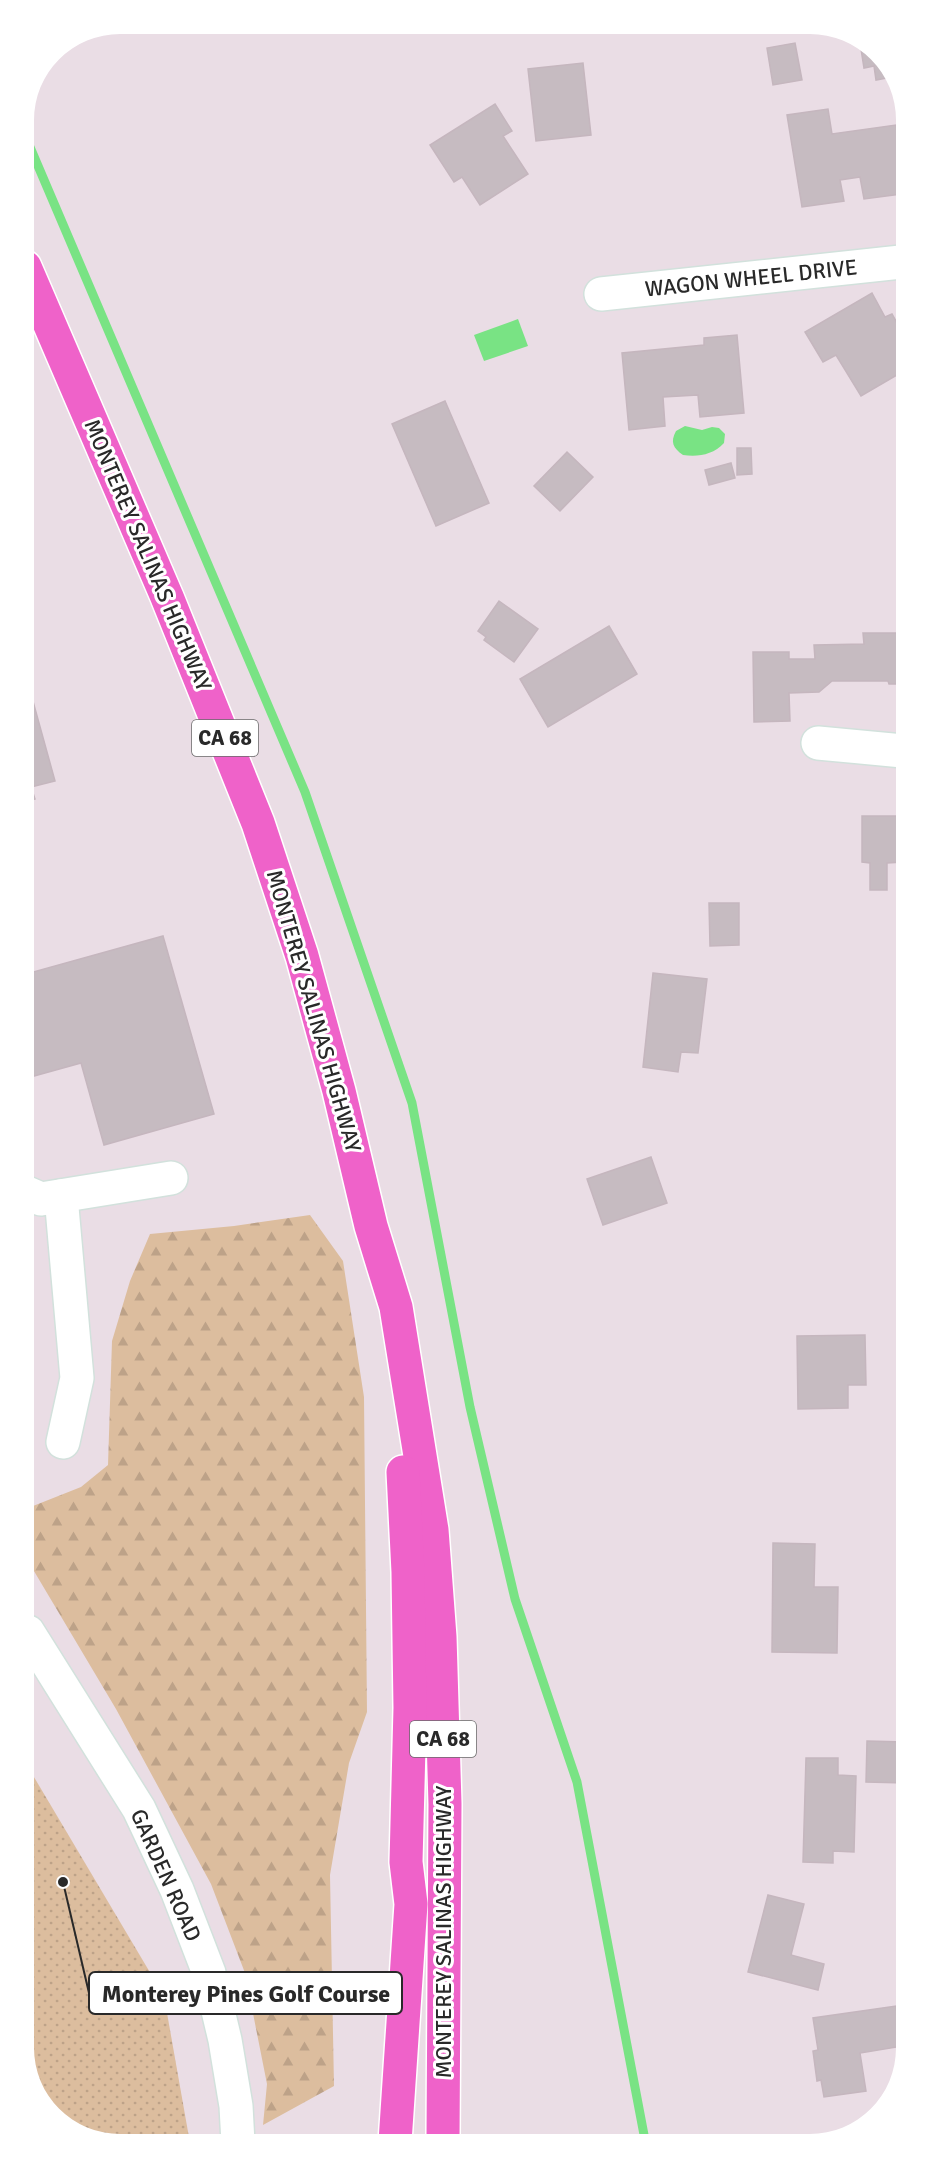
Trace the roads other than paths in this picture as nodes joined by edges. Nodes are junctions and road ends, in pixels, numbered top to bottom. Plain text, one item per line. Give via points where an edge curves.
1 (896, 263) edge
2 (35, 290) edge
3 (601, 294) dead end
4 (818, 743) dead end
5 (896, 750) edge
6 (171, 1178) dead end
7 (35, 1196) edge
8 (61, 1196) junction
9 (371, 1226) junction
10 (63, 1442) dead end
11 (35, 1643) edge
12 (237, 2133) edge
13 (396, 2133) edge
14 (443, 2133) edge

1 - 3 street, WAGON WHEEL DRIVE
2 - 9 highway, MONTEREY SALINAS HIGHWAY / CA 68 via 167,597 258,823 302,956
4 - 5 street
6 - 8 street
7 - 8 street
8 - 10 street via 77,1378
9 - 13 highway, MONTEREY SALINAS HIGHWAY / CA 68 via 400,1434 408,1560 410,1708 405,1848 411,1904
9 - 14 highway, MONTEREY SALINAS HIGHWAY / CA 68 via 396,1307 432,1530 440,1637 444,1804
11 - 12 street, GARDEN ROAD via 139,1809 177,1890 209,1973 225,2040

